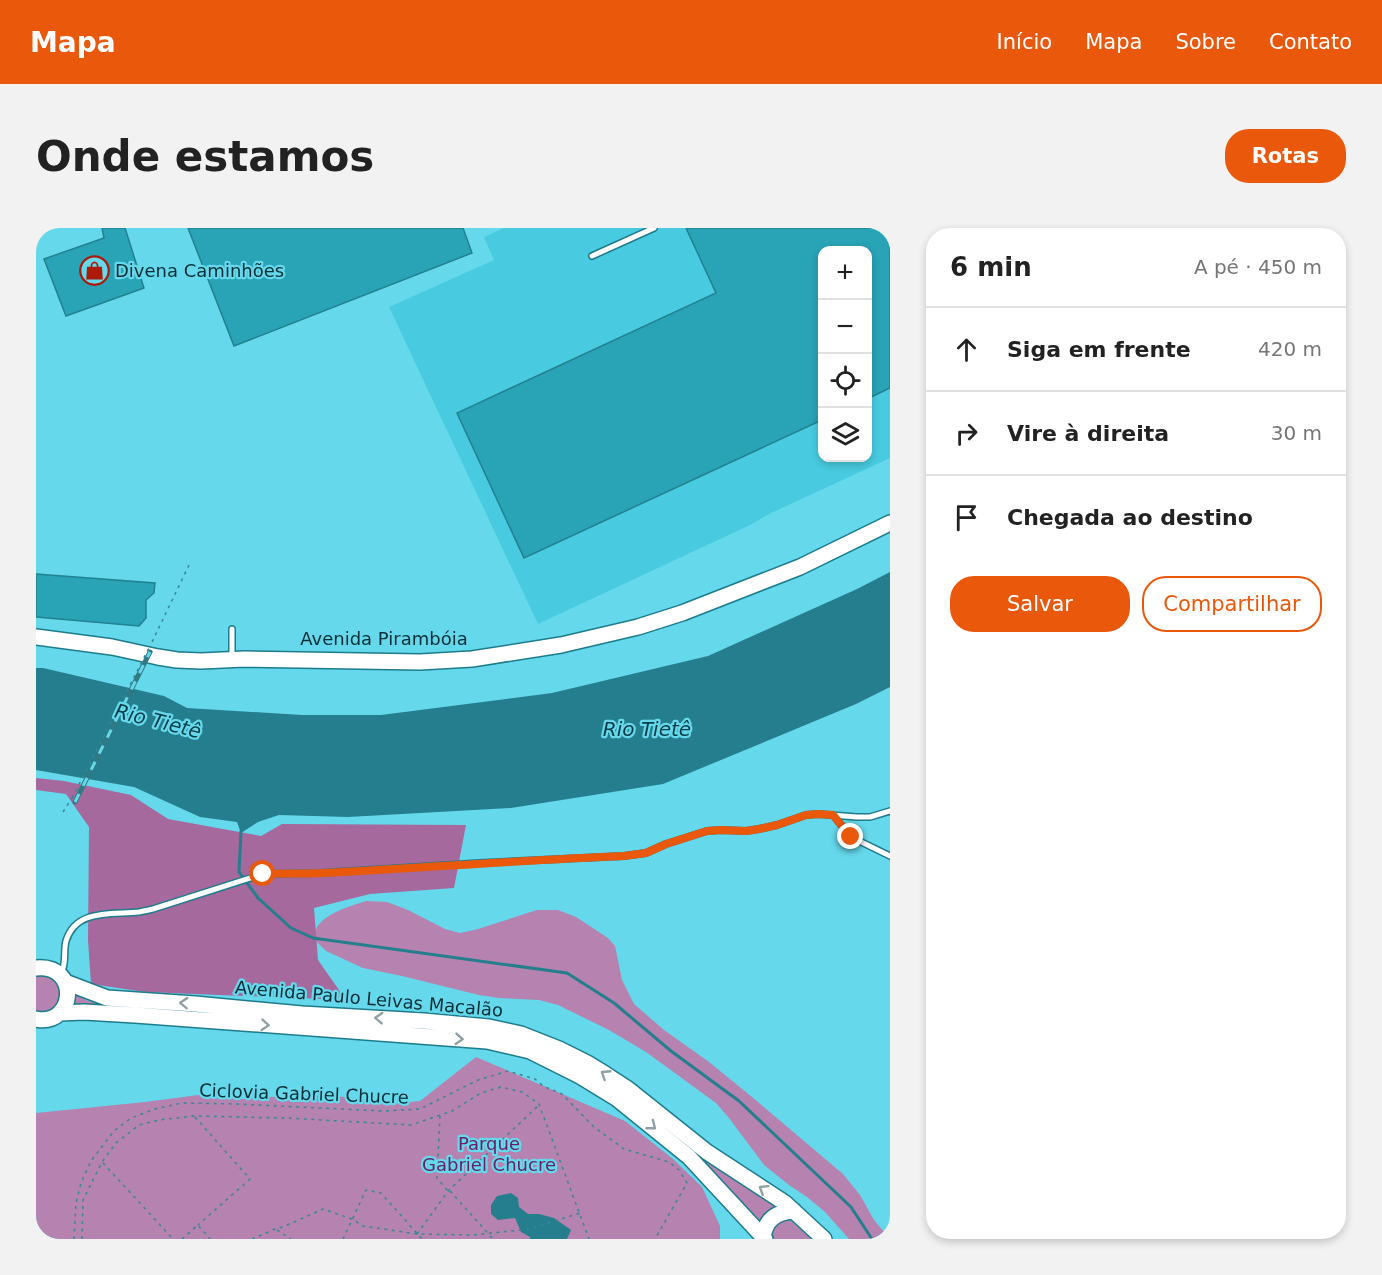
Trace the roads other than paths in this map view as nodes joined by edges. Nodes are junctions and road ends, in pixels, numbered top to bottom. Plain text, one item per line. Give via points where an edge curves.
1 (654, 228) edge
2 (592, 256) dead end
3 (890, 523) edge
4 (232, 629) dead end
5 (36, 637) edge
6 (232, 660) junction
7 (890, 811) edge
8 (833, 815) junction
9 (890, 856) edge
10 (36, 967) edge
11 (63, 978) junction
12 (60, 1013) junction
13 (36, 1019) edge
14 (794, 1211) junction
15 (764, 1238) edge
16 (824, 1239) edge

1 - 2 lane
3 - 6 main road, Avenida Pirambóia via 800,567 725,597 638,627 561,645 420,663
4 - 6 lane
5 - 6 main road, Avenida Pirambóia via 177,660
7 - 8 lane via 864,817
8 - 9 lane via 851,837
8 - 11 lane via 806,815 752,830 707,831 646,853 624,856 263,874 153,909 100,913 85,919 66,940
10 - 11 main road, Avenida Paulo Leivas Macalão via 54,970
11 - 12 main road via 68,998
14 -> 11 main road, Avenida Paulo Leivas Macalão via 707,1152 605,1074 521,1034 424,1021 107,998
12 - 13 main road, Avenida Paulo Leivas Macalão via 48,1020
12 -> 15 main road, Avenida Paulo Leivas Macalão via 487,1041 530,1051 616,1098 669,1139
14 - 15 main road via 776,1214 767,1223
14 - 16 main road, Avenida Paulo Leivas Macalão

